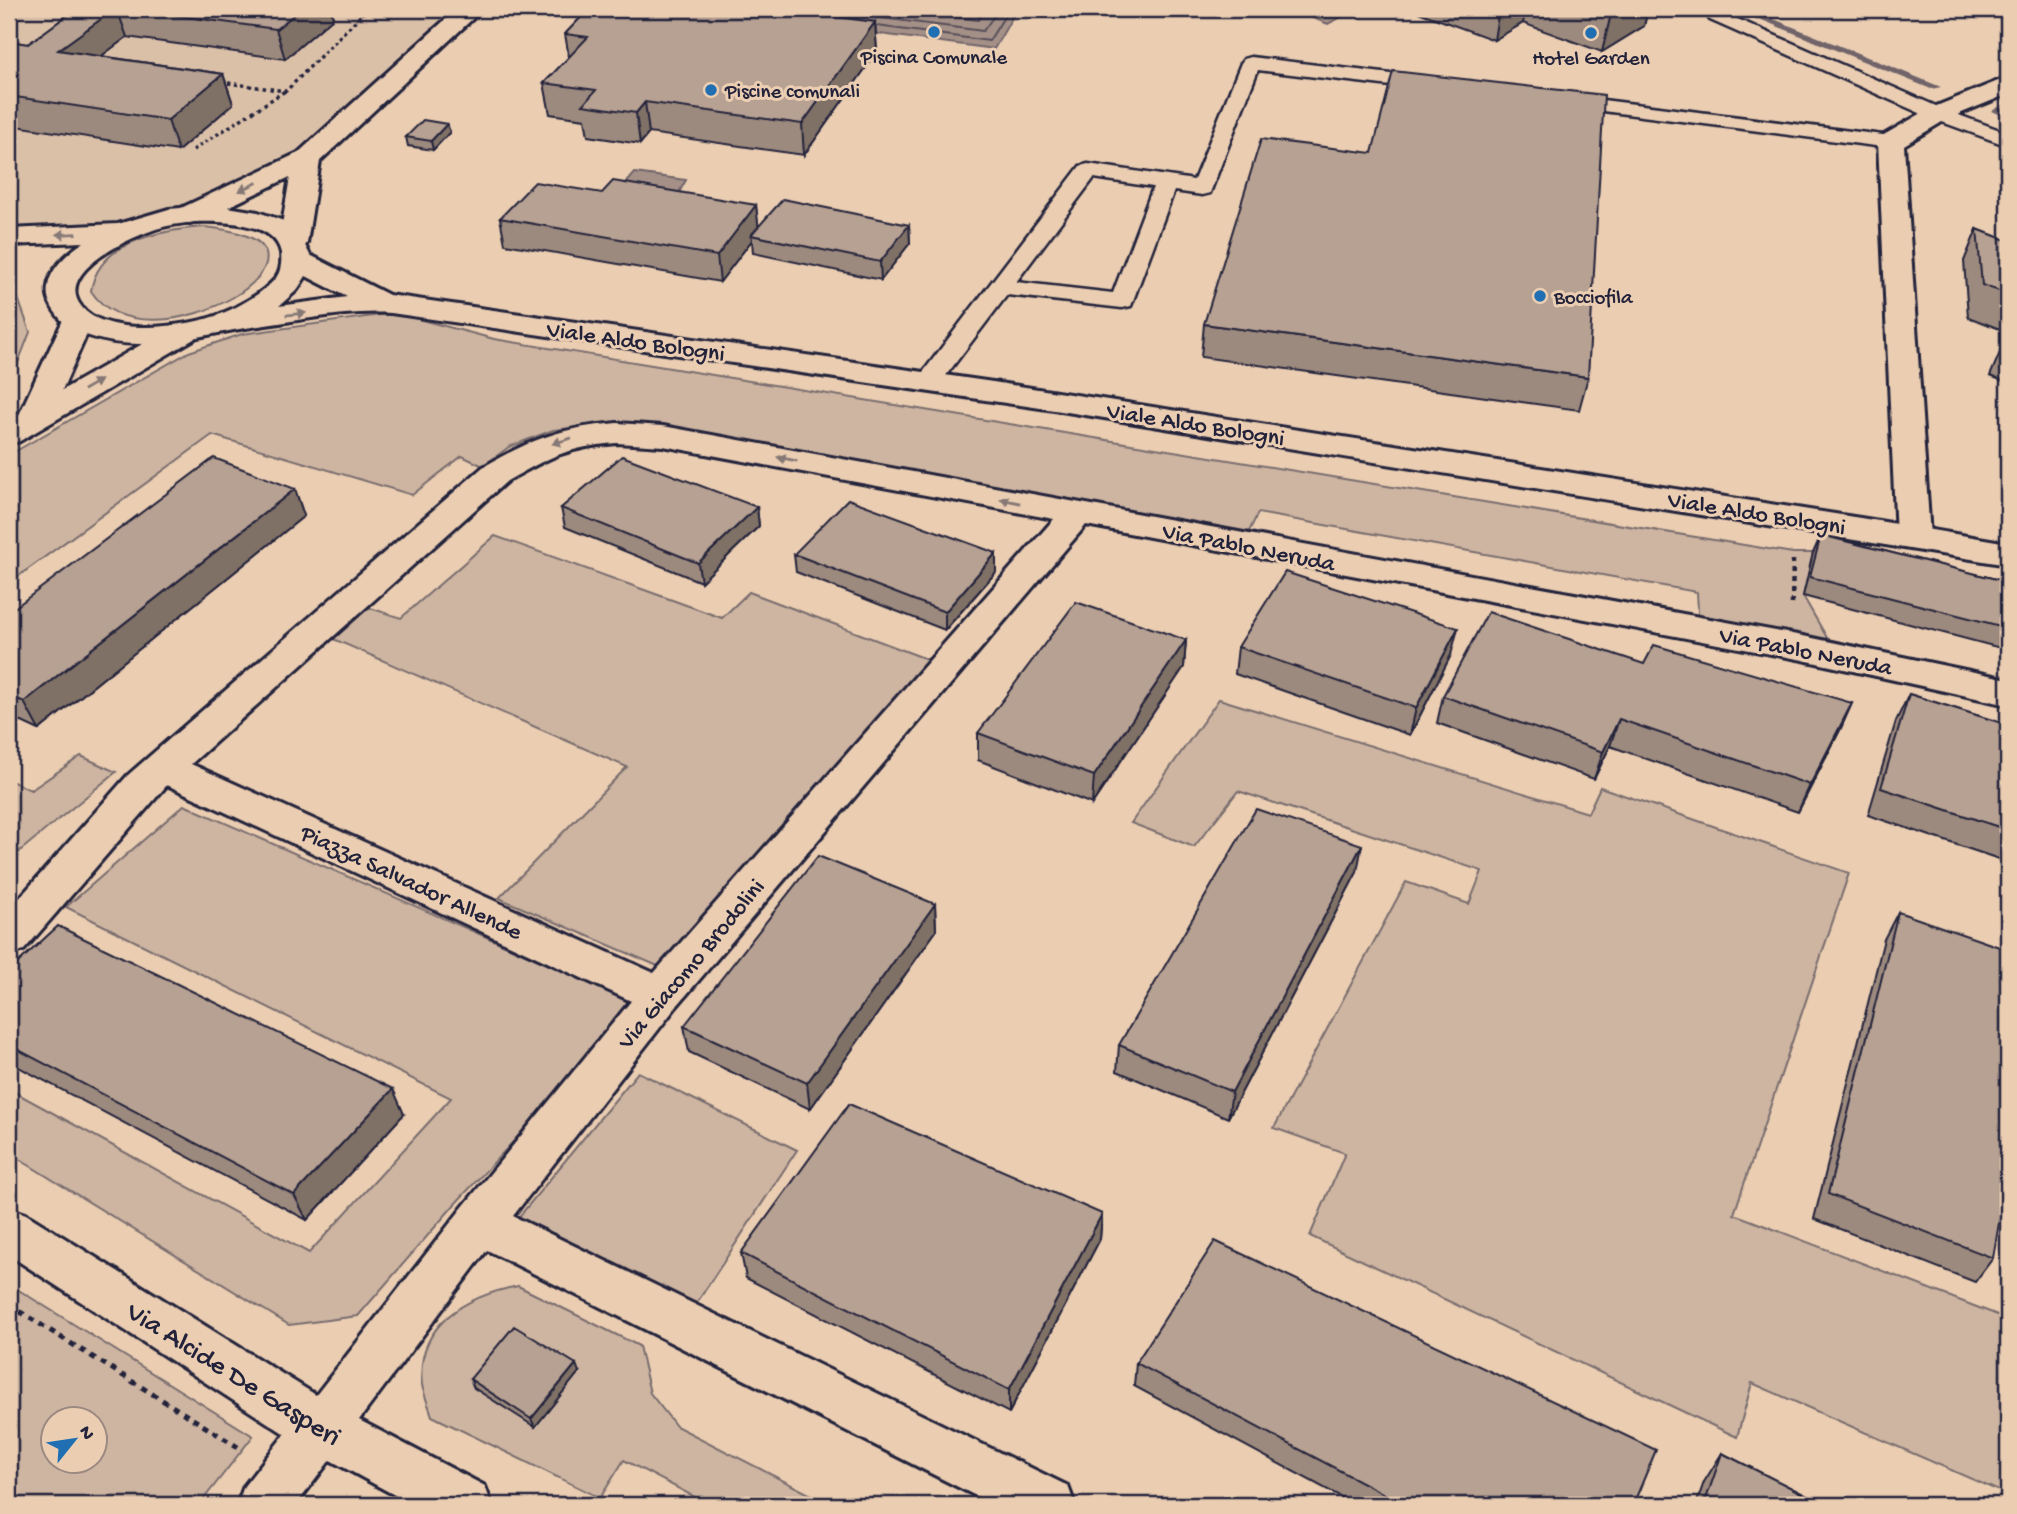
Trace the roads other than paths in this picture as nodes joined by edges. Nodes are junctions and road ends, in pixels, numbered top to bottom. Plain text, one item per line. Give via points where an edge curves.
1 (471, 9) edge
2 (1717, 16) dead end
3 (2008, 85) edge
4 (1456, 88) edge
5 (1538, 98) edge
6 (1938, 114) junction
7 (2008, 140) edge
8 (1891, 142) junction
9 (307, 159) junction
10 (1166, 183) junction
11 (188, 215) junction
12 (123, 232) junction
13 (9, 237) edge
14 (295, 252) junction
15 (37, 265) edge
16 (1000, 287) junction
17 (383, 304) junction
18 (78, 320) junction
19 (229, 321) junction
20 (183, 333) junction
21 (929, 381) junction
22 (21, 426) edge
23 (1077, 514) junction
24 (1913, 537) junction
25 (2008, 554) edge
26 (2008, 692) edge
27 (163, 767) junction
28 (9, 938) edge
29 (661, 995) junction
30 (479, 1223) junction
31 (9, 1229) edge
32 (322, 1428) junction
33 (263, 1505) edge
34 (466, 1505) edge
35 (1049, 1505) edge

1 - 9 street
2 - 6 lane
3 - 6 street
4 - 10 lane via 1251,63 1202,188
5 - 8 lane
6 - 7 lane
6 - 8 street
8 - 24 street
9 -> 11 street
9 - 14 street
10 - 16 lane via 1088,171
10 - 16 lane via 1122,301
11 - 12 street
11 - 14 street, Viale Aldo Bologni via 254,219 278,229
12 -> 13 street
12 - 15 street via 78,260
14 - 17 street, Viale Aldo Bologni
14 - 19 street via 291,277 277,293
15 - 18 street
16 - 21 lane
19 -> 17 street, Viale Aldo Bologni
17 - 21 street, Viale Aldo Bologni
18 - 20 street via 122,335
18 - 22 street
19 - 20 street, Viale Aldo Bologni
22 -> 20 street
21 - 24 street, Viale Aldo Bologni
23 - 26 street, Via Pablo Neruda via 1803,648
23 -> 27 street, Via Pablo Neruda via 650,433 578,436 540,448 495,474
23 - 29 street, Via Giacomo Brodolini
24 - 25 street, Viale Aldo Bologni
27 - 28 street via 142,785
27 - 29 street, Piazza Salvador Allende
29 - 30 street, Via Giacomo Brodolini
30 - 32 street, Via Giacomo Brodolini
30 - 35 street
31 - 32 street, Via Alcide De Gasperi
32 - 33 street, Via Giacomo Brodolini
32 - 34 street, Via Alcide De Gasperi

